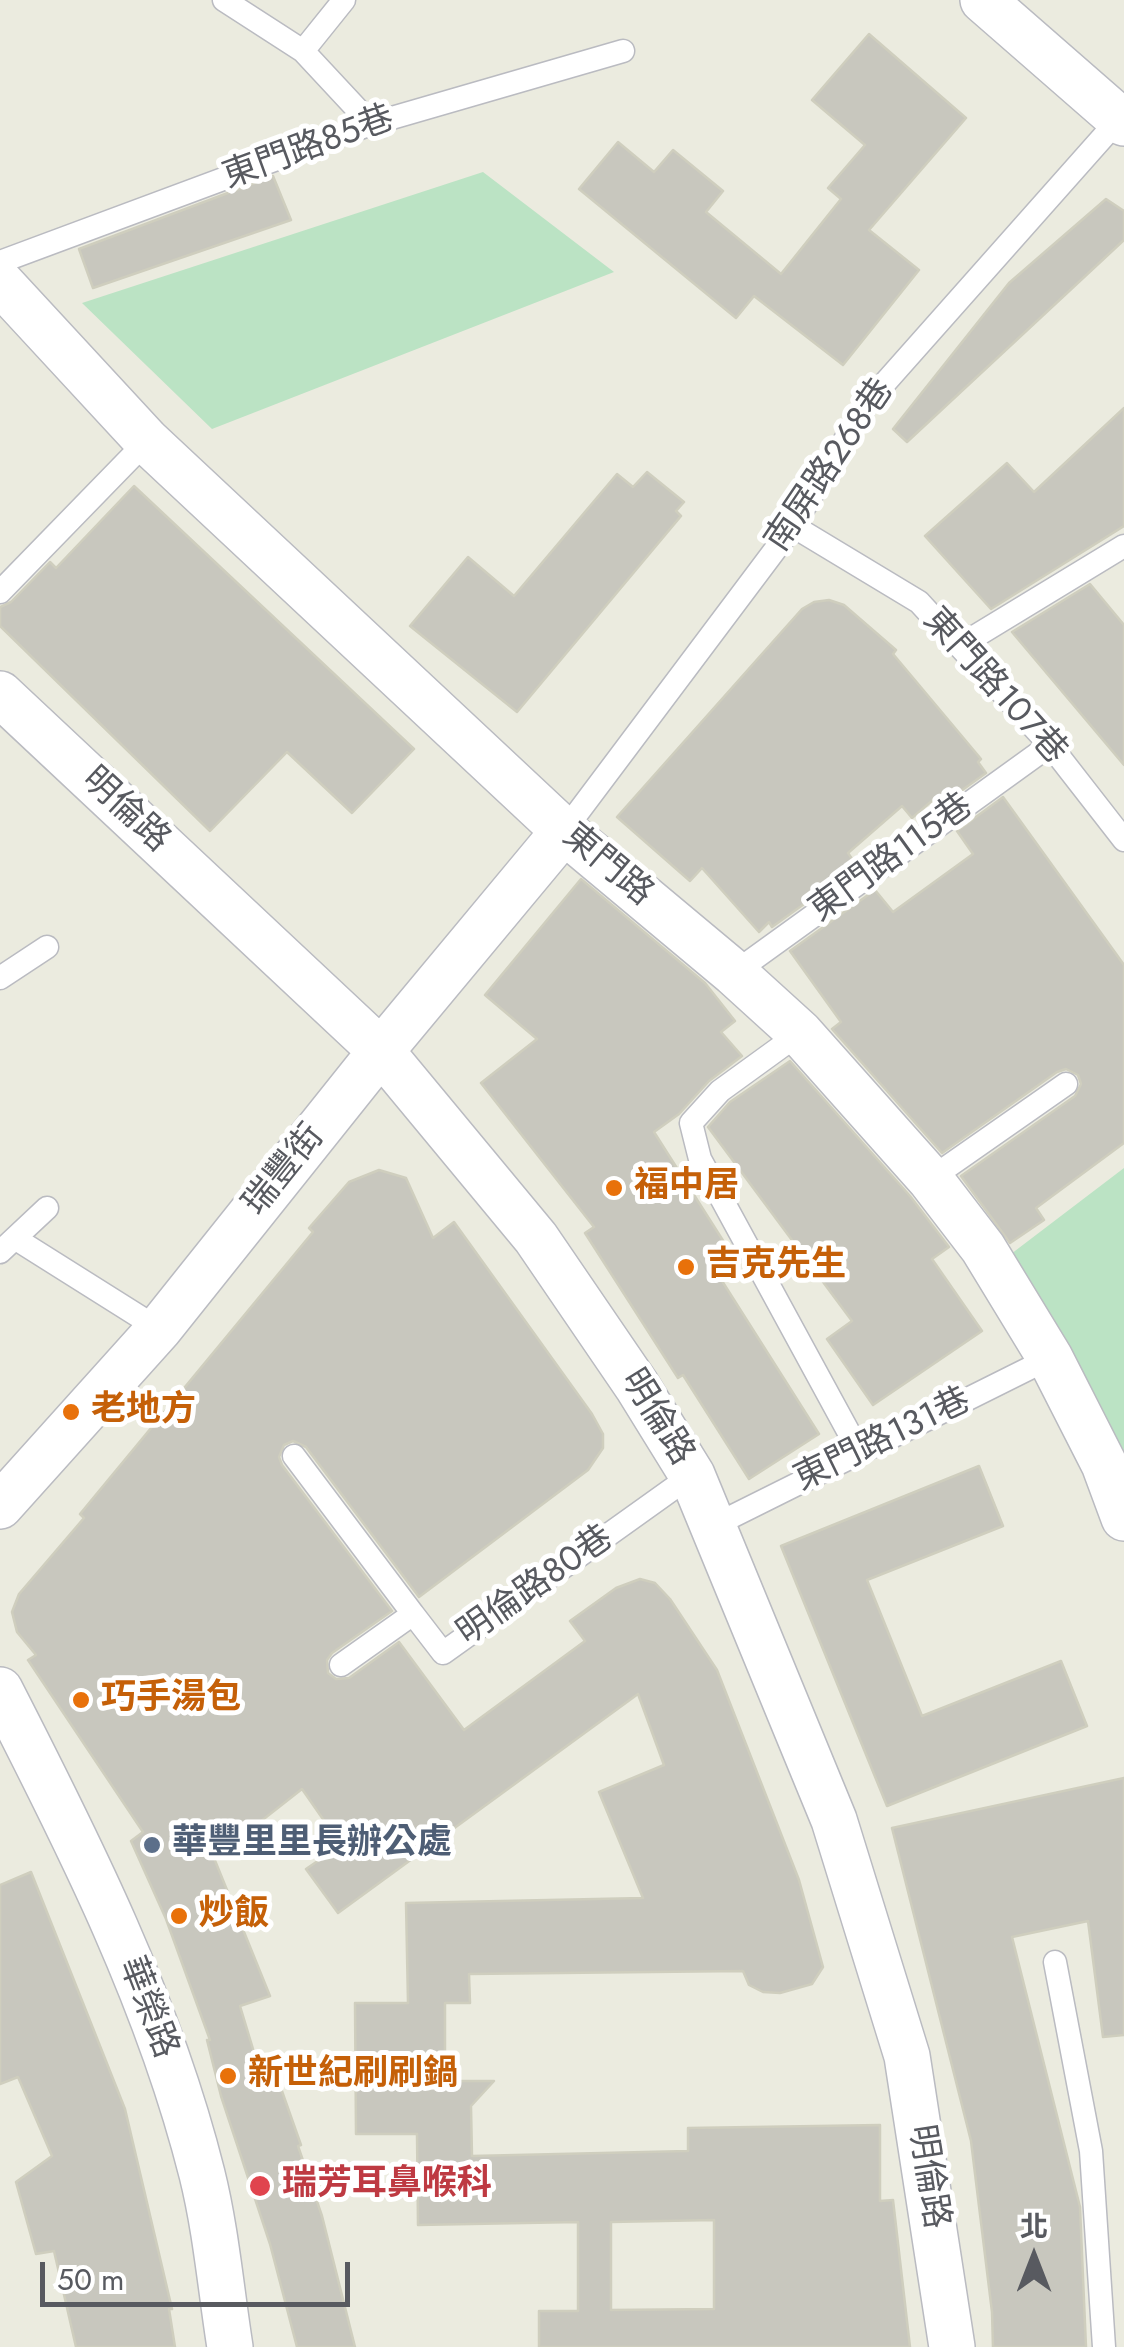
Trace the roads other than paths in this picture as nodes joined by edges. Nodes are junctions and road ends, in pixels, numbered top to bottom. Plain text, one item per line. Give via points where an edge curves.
1 (224, 0) edge
2 (344, 0) edge
3 (983, 0) edge
4 (302, 51) junction
5 (623, 51) dead end
6 (1122, 121) edge
7 (371, 124) junction
8 (0, 262) edge
9 (0, 282) edge
10 (147, 441) junction
11 (792, 526) junction
12 (1124, 546) edge
13 (0, 592) edge
14 (962, 645) junction
15 (0, 694) edge
16 (1050, 745) junction
17 (564, 831) junction
18 (1124, 840) edge
19 (47, 947) dead end
20 (734, 973) junction
21 (0, 978) edge
22 (800, 1032) junction
23 (380, 1051) junction
24 (1066, 1084) dead end
25 (930, 1179) junction
26 (47, 1208) dead end
27 (8, 1246) edge
28 (158, 1329) junction
29 (1050, 1358) junction
30 (860, 1453) junction
31 (294, 1456) dead end
32 (692, 1475) junction
33 (0, 1506) edge
34 (1124, 1518) edge
35 (715, 1525) junction
36 (413, 1614) junction
37 (341, 1665) dead end
38 (0, 1690) edge
39 (1055, 1962) dead end
40 (230, 2347) edge
41 (952, 2347) edge
42 (1104, 2347) edge

1 - 4 lane
2 - 4 lane
3 - 6 street
4 - 7 lane
5 - 7 lane, 東門路85巷
6 - 11 lane, 南屏路268巷 via 868,402
7 - 8 lane, 東門路85巷
9 - 10 street, 東門路
10 - 13 lane
10 - 17 street, 東門路
11 - 14 lane, 東門路107巷 via 919,602
11 - 17 lane, 南屏路268巷
12 - 14 lane
14 - 16 lane, 東門路107巷
15 - 23 street, 明倫路
16 - 18 lane, 東門路107巷
16 - 20 lane, 東門路115巷
17 - 20 street, 東門路
17 - 23 street, 瑞豐街
19 - 21 lane
20 - 22 street, 東門路
22 - 25 street, 東門路
22 - 30 lane via 720,1091 691,1123 700,1160
23 - 28 street, 瑞豐街
23 - 32 street, 明倫路 via 536,1238
24 - 25 lane
25 - 29 street, 東門路 via 983,1248
26 - 27 lane
27 - 28 lane
28 - 33 street, 瑞豐街
29 - 30 lane, 東門路131巷
29 - 34 street, 東門路
30 - 35 lane, 東門路131巷
31 - 36 lane
32 - 35 street, 明倫路
32 - 36 lane, 明倫路80巷 via 443,1653
35 - 41 street, 明倫路 via 834,1820 907,2056
36 - 37 lane, 明倫路80巷
38 - 40 street, 華榮路 via 81,1848 160,2034 203,2176
39 - 42 lane via 1091,2151

